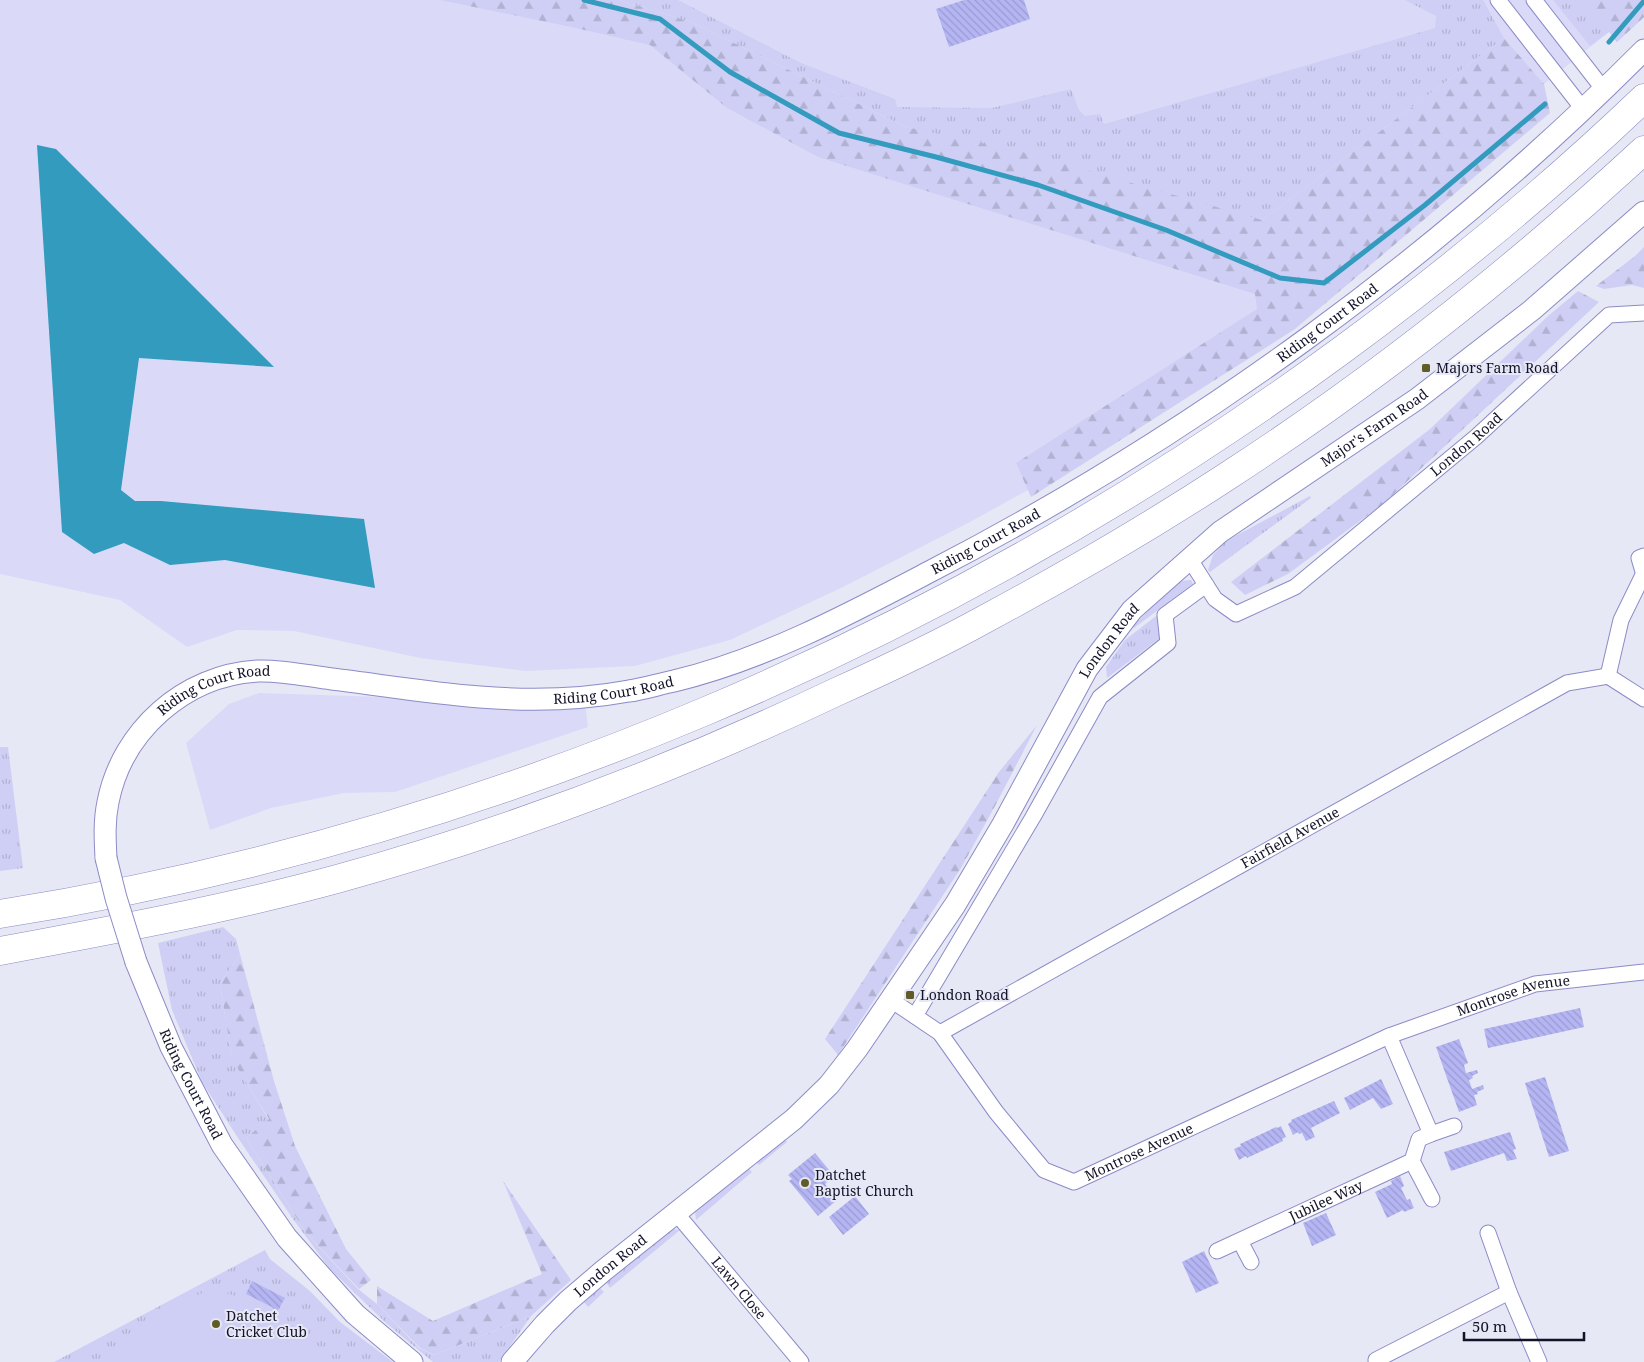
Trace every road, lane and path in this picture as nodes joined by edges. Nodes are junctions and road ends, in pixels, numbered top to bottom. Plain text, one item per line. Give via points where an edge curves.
1 (1498, 0) edge
2 (1534, 0) edge
3 (1644, 50) edge
4 (1604, 90) junction
5 (1644, 98) edge
6 (1584, 109) junction
7 (1644, 150) edge
8 (1644, 212) edge
9 (1644, 313) edge
10 (1644, 556) edge
11 (1189, 558) junction
12 (1644, 575) edge
13 (1206, 585) junction
14 (1608, 676) junction
15 (1644, 699) edge
16 (0, 914) edge
17 (0, 951) edge
18 (1644, 972) edge
19 (891, 1000) junction
20 (915, 1016) junction
21 (940, 1033) junction
22 (1389, 1036) junction
23 (1454, 1126) dead end
24 (1425, 1137) junction
25 (1412, 1161) junction
26 (1432, 1199) dead end
27 (676, 1213) junction
28 (1488, 1233) dead end
29 (1240, 1240) junction
30 (1217, 1251) dead end
31 (1251, 1262) dead end
32 (1509, 1292) junction
33 (1376, 1360) dead end
34 (412, 1362) edge
35 (512, 1362) edge
36 (801, 1362) edge
37 (1539, 1362) edge

1 - 6 street
2 - 4 street
3 - 4 street, Riding Court Road
4 - 6 street, Riding Court Road
5 - 16 highway via 1502,226 1406,303 1287,390 1196,452 1094,515 900,622 658,730 505,788 334,841 230,867
6 - 34 street, Riding Court Road, bridge via 1428,246 1319,330 1220,399 1018,524 808,633 745,659 683,679 628,691 529,700 261,671 231,675 203,684 175,699 152,718 131,743 116,772 104,826 106,858 136,962 171,1047 222,1145 287,1238 355,1314
7 - 17 highway via 1542,242 1442,322 1276,443 1086,562 902,662 683,761 494,831 337,879 246,902
8 - 11 street, Major's Farm Road via 1532,310 1425,393 1220,532
9 - 13 street, London Road via 1609,315 1476,437 1295,587 1236,614 1215,599
10 - 12 street via 1639,558
11 - 13 street, London Road
11 - 19 street, London Road via 1132,610 1087,669 955,904
12 - 14 street via 1621,620
13 - 20 street via 1165,615 1168,643 1100,697
14 - 15 street
14 - 21 street, Fairfield Avenue via 1567,683
18 - 22 street, Montrose Avenue via 1534,984
19 - 20 street, Montrose Avenue
19 - 27 street, London Road via 828,1085 794,1119
20 - 21 street, Montrose Avenue
21 - 22 street, Montrose Avenue via 996,1112 1044,1170 1074,1182
22 - 24 street
23 - 24 street
24 - 25 street
25 - 26 street
25 - 29 street, Jubilee Way
27 - 35 street, London Road via 568,1301
27 - 36 street, Lawn Close
28 - 32 street
29 - 30 street, Jubilee Way
29 - 31 street
32 - 33 street
32 - 37 street

